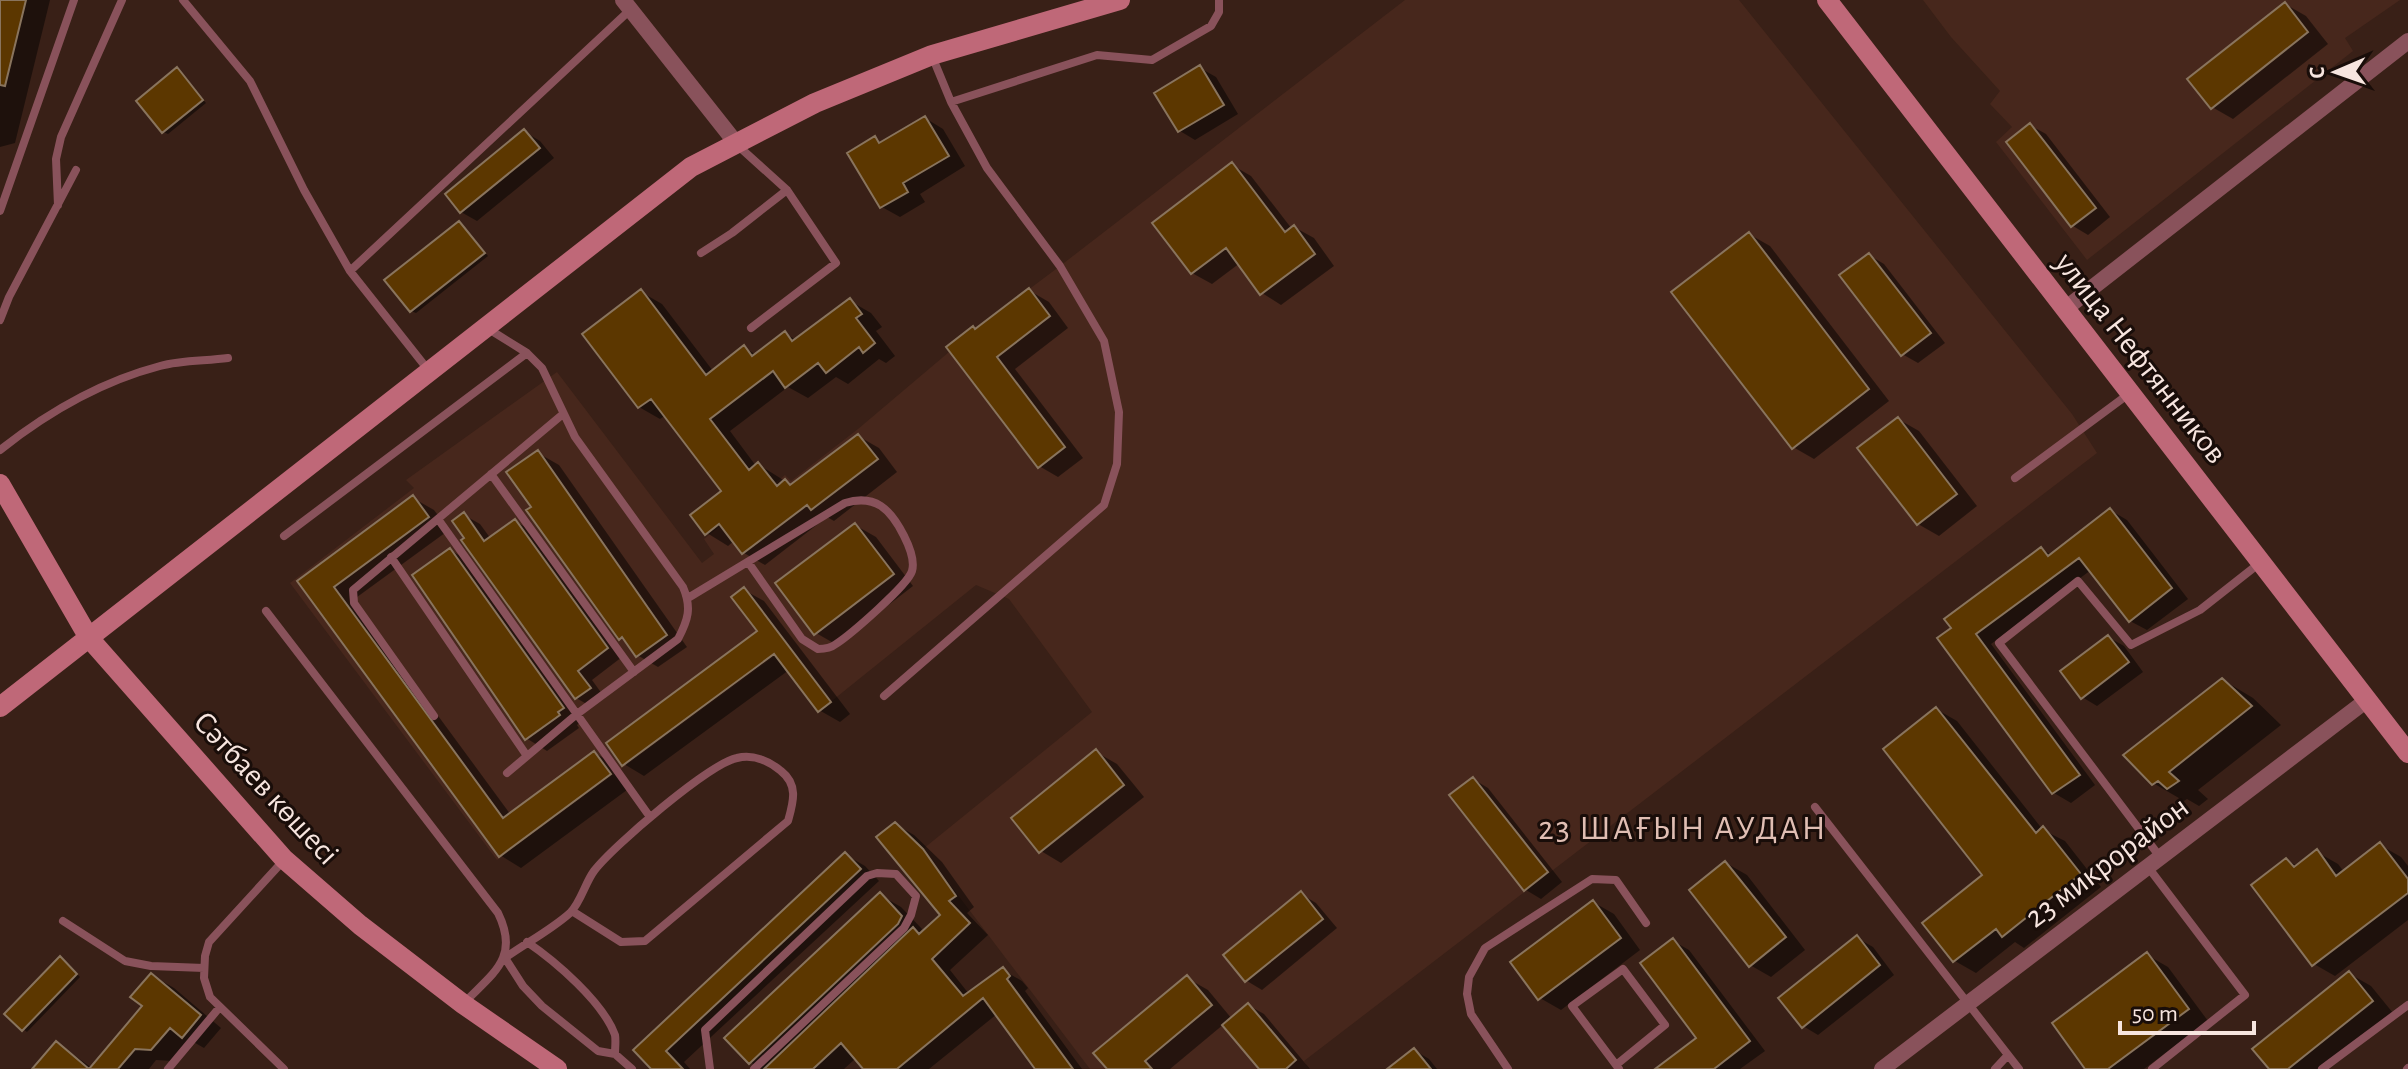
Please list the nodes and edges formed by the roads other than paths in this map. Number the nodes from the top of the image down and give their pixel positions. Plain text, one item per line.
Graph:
1 (74, 0) edge
2 (122, 0) edge
3 (183, 0) edge
4 (1120, 0) edge
5 (1219, 0) edge
6 (1827, 0) edge
7 (626, 5) edge
8 (2408, 41) edge
9 (932, 55) junction
10 (951, 102) junction
11 (736, 143) junction
12 (76, 170) dead end
13 (787, 190) junction
14 (58, 205) junction
15 (0, 211) edge
16 (701, 253) dead end
17 (350, 271) junction
18 (2065, 309) junction
19 (0, 320) edge
20 (486, 327) junction
21 (751, 328) dead end
22 (527, 353) junction
23 (228, 358) dead end
24 (430, 372) junction
25 (2130, 393) junction
26 (563, 414) junction
27 (0, 450) edge
28 (491, 474) junction
29 (2015, 478) dead end
30 (0, 484) edge
31 (438, 519) junction
32 (284, 536) dead end
33 (391, 557) junction
34 (748, 562) junction
35 (2261, 562) junction
36 (688, 598) junction
37 (266, 611) dead end
38 (89, 638) junction
39 (634, 672) junction
40 (884, 696) dead end
41 (2367, 700) junction
42 (0, 707) edge
43 (577, 714) junction
44 (434, 716) dead end
45 (2408, 753) edge
46 (527, 756) junction
47 (507, 773) dead end
48 (1815, 807) dead end
49 (650, 817) junction
50 (284, 859) junction
51 (2154, 862) junction
52 (572, 911) junction
53 (63, 921) dead end
54 (1646, 923) dead end
55 (527, 942) junction
56 (505, 958) junction
57 (204, 968) junction
58 (463, 1004) junction
59 (1966, 1004) junction
60 (2408, 1005) edge
61 (219, 1008) junction
62 (615, 1054) junction
63 (2008, 1055) junction
64 (544, 1064) edge
65 (1617, 1067) edge
66 (713, 1068) edge
67 (168, 1069) edge
68 (284, 1069) edge
69 (632, 1069) edge
70 (754, 1069) edge
71 (1508, 1069) edge
72 (1882, 1069) edge
73 (1995, 1069) edge
74 (2019, 1069) edge
75 (2152, 1069) edge
76 (2322, 1069) edge

1 - 15 lane
2 - 14 lane
3 - 17 lane
4 - 9 street
5 - 10 lane
6 - 18 street, улица Нефтянников
7 - 11 street
7 - 17 lane
8 - 18 street
9 - 10 lane
9 - 11 street
10 - 40 lane
11 - 13 lane
11 - 20 street
12 - 14 lane
13 - 16 lane
13 - 21 lane
14 - 19 lane
17 - 24 lane
18 - 25 street, улица Нефтянников
20 - 22 lane
20 - 24 street
22 - 26 lane
22 - 32 lane
23 - 27 lane
24 - 38 street
25 - 29 lane
25 - 35 street, улица Нефтянников
26 - 28 lane
26 - 36 lane
28 - 31 lane
28 - 39 lane
30 - 38 street, Сәтбаев көшесі
31 - 33 lane
31 - 43 lane
33 - 44 lane
33 - 46 lane
34 - 34 lane
34 - 36 lane
35 - 41 street, улица Нефтянников
35 - 51 lane
36 - 39 lane
37 - 56 lane
38 - 42 street
38 - 50 street, Сәтбаев көшесі
39 - 43 lane
41 - 45 street, улица Нефтянников
41 - 51 street, 23 микрорайон
43 - 46 lane
43 - 49 lane
46 - 47 lane
48 - 59 lane
49 - 52 lane
49 - 52 lane
50 - 57 lane
50 - 58 street, Сәтбаев көшесі
51 - 59 street, 23 микрорайон
51 - 75 lane
52 - 55 lane
53 - 57 lane
54 - 71 lane
55 - 56 lane
55 - 62 lane
56 - 58 lane
56 - 62 lane
57 - 61 lane
58 - 64 street, Сәтбаев көшесі
59 - 63 lane
59 - 72 street, 23 микрорайон
60 - 76 lane
61 - 67 lane
61 - 68 lane
62 - 69 lane
63 - 73 lane
63 - 74 lane
65 - 65 lane
66 - 70 lane

